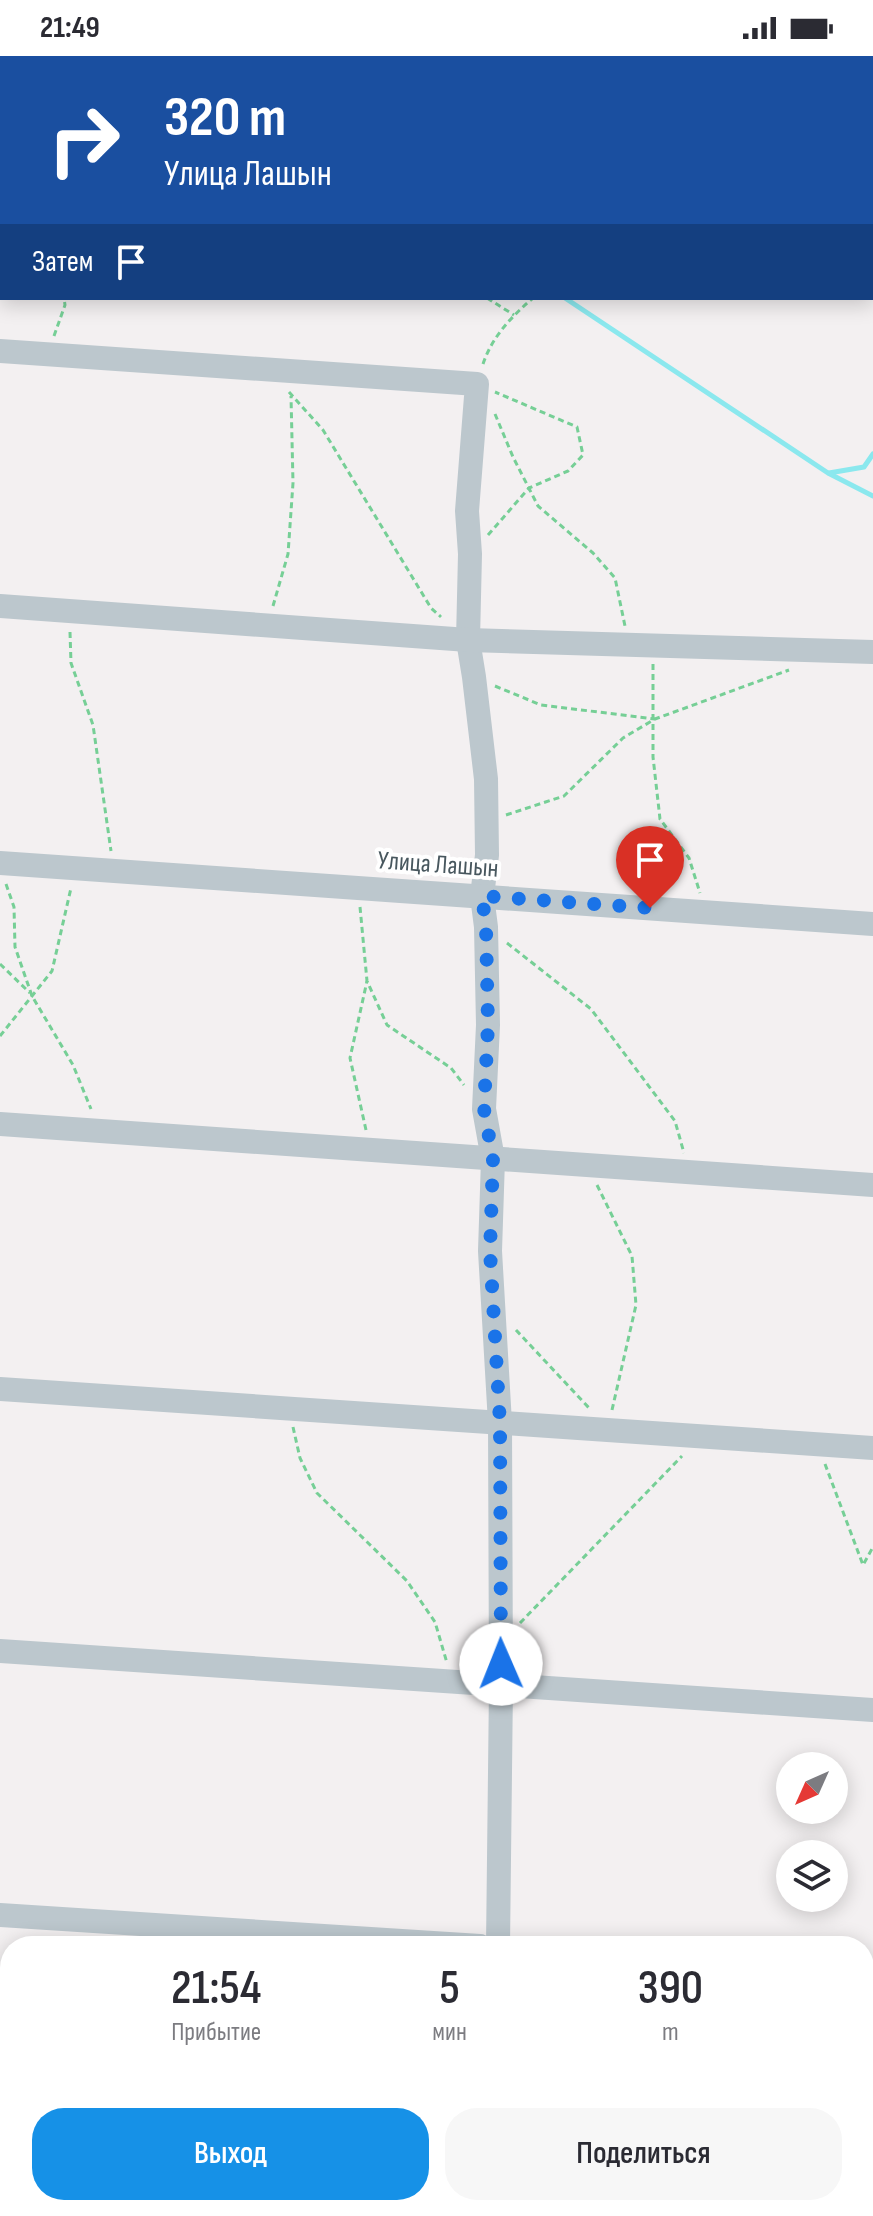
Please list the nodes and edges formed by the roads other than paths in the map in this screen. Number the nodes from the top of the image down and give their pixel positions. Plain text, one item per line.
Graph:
1 (0, 351) edge
2 (0, 606) edge
3 (468, 640) junction
4 (873, 652) edge
5 (2, 870) edge
6 (482, 896) junction
7 (873, 924) edge
8 (0, 1124) edge
9 (493, 1159) junction
10 (873, 1185) edge
11 (0, 1389) edge
12 (500, 1423) junction
13 (873, 1448) edge
14 (0, 1651) edge
15 (501, 1685) junction
16 (873, 1710) edge
17 (0, 1915) edge
18 (325, 1936) edge
19 (498, 1936) edge

1 - 3 street
2 - 3 street
3 - 4 street
3 - 6 street
5 - 6 street, Улица Лашын
6 - 7 street, Улица Лашын
6 - 9 street
8 - 9 street
9 - 10 street
9 - 12 street
11 - 12 street
12 - 13 street
12 - 15 street
14 - 15 street
15 - 16 street
15 - 19 street
17 - 18 street

